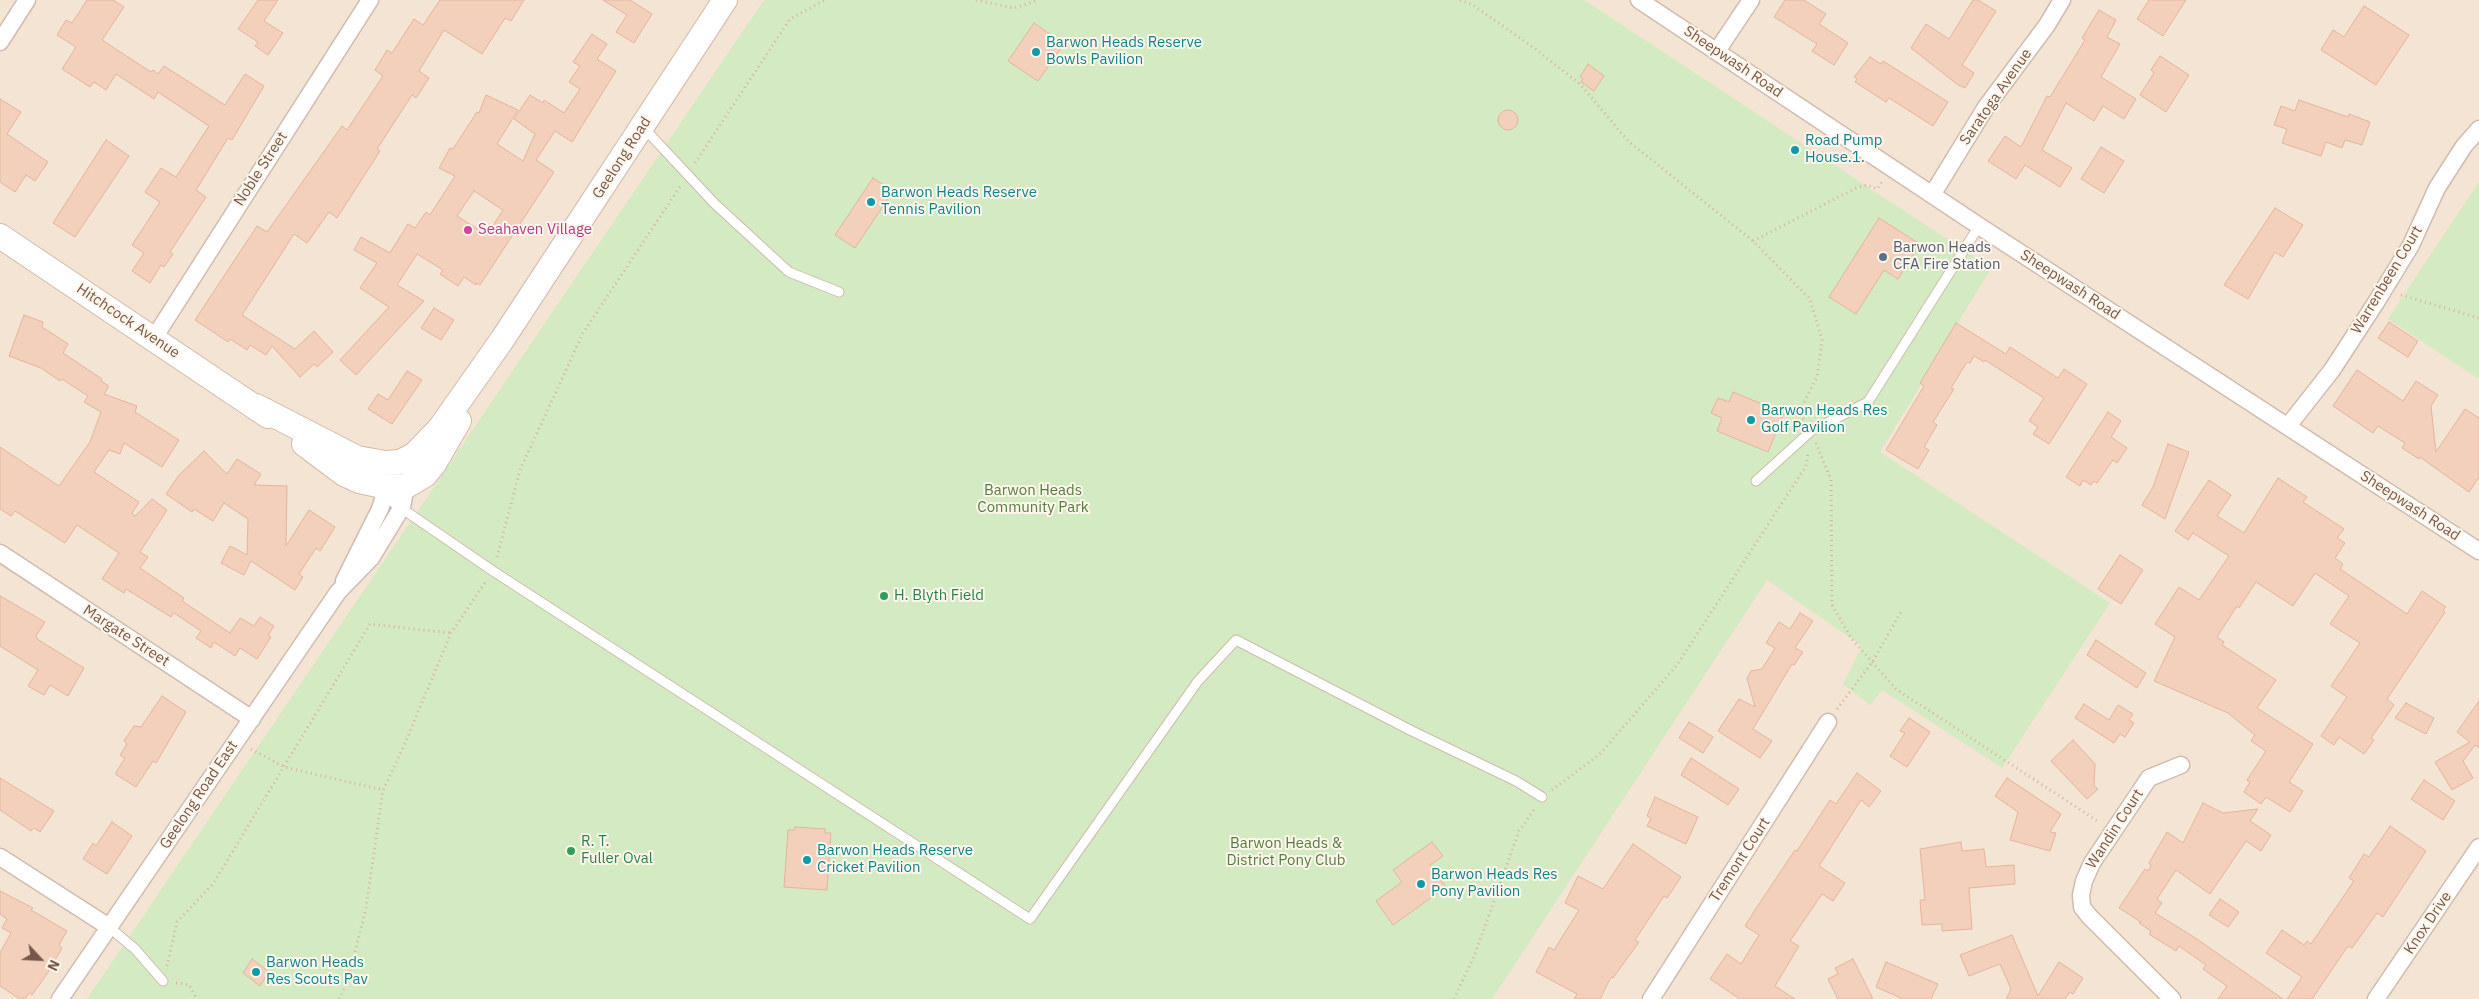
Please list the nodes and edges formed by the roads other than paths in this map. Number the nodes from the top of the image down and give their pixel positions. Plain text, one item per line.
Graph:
1 (28, 0) edge
2 (370, 0) edge
3 (725, 0) edge
4 (1639, 0) edge
5 (1751, 0) edge
6 (2062, 0) edge
7 (0, 42) edge
8 (1717, 51) junction
9 (642, 126) junction
10 (2479, 129) edge
11 (1932, 195) junction
12 (1979, 226) junction
13 (0, 236) edge
14 (839, 292) dead end
15 (154, 338) junction
16 (502, 340) junction
17 (256, 406) junction
18 (2288, 426) junction
19 (400, 462) junction
20 (1756, 482) dead end
21 (395, 494) junction
22 (2479, 551) edge
23 (0, 553) edge
24 (252, 719) junction
25 (1828, 722) road end
26 (2181, 766) dead end
27 (1542, 797) road end
28 (2479, 847) edge
29 (0, 857) edge
30 (109, 927) junction
31 (163, 982) road end
32 (60, 999) edge
33 (1651, 999) edge
34 (2172, 999) edge
35 (2376, 999) edge

1 - 7 street
2 - 15 street, Noble Street
3 - 9 street, Geelong Road
4 - 8 street, Sheepwash Road
5 - 8 street
6 - 11 street, Saratoga Avenue
8 - 11 street, Sheepwash Road
9 - 14 lane
9 - 16 street, Geelong Road
10 - 18 street, Warrenbeen Court
11 - 12 street, Sheepwash Road
12 - 18 street, Sheepwash Road
12 - 20 lane
13 - 15 street, Hitchcock Avenue
15 - 17 street, Hitchcock Avenue
16 - 19 street, Geelong Road
16 - 21 street, Geelong Road
17 - 19 street, Hitchcock Avenue
17 - 21 street, Hitchcock Avenue
18 - 22 street, Sheepwash Road
19 - 21 street
21 - 24 street, Geelong Road East
21 - 27 lane
23 - 24 street, Margate Street
24 - 30 street, Geelong Road East
25 - 33 street, Tremont Court
26 - 34 street, Wandin Court
28 - 35 street, Knox Drive
29 - 30 street
30 - 31 lane
30 - 32 street, Geelong Road East

